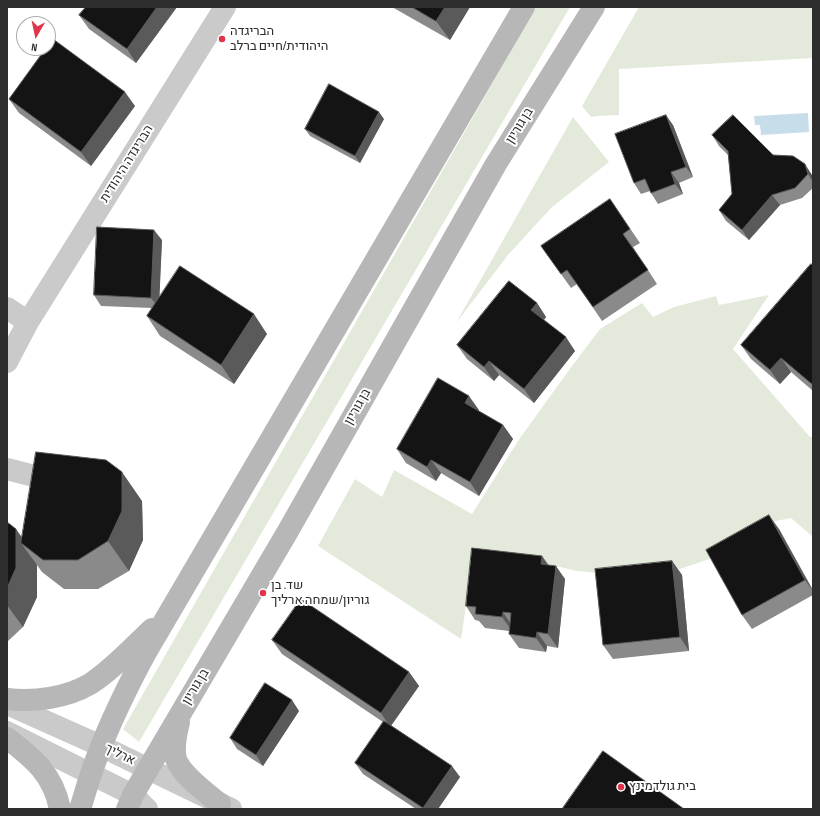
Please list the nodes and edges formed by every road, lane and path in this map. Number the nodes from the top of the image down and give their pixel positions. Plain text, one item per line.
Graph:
1 (225, 7) edge
2 (524, 7) edge
3 (594, 7) edge
4 (7, 308) edge
5 (28, 322) junction
6 (7, 362) edge
7 (7, 469) edge
8 (57, 482) edge
9 (169, 613) junction
10 (7, 699) edge
11 (7, 704) edge
12 (182, 711) junction
13 (7, 732) edge
14 (7, 738) edge
15 (101, 746) junction
16 (148, 769) junction
17 (91, 774) junction
18 (136, 804) edge
19 (226, 806) edge
20 (60, 809) edge
21 (80, 809) edge

1 - 5 street, הבריגדה היהודית
2 - 9 main road
3 - 12 main road, בן גוריון
4 - 5 street
5 - 6 street, הבריגדה היהודית
7 - 8 street
9 - 10 main road
9 - 15 main road
11 - 15 street, ארליך
12 - 16 main road, בן גוריון
12 - 19 main road
13 - 17 street
14 - 20 main road
15 - 16 street, ארליך
15 - 17 main road
16 - 18 main road, בן גוריון
16 - 19 street, ארליך
17 - 18 street
17 - 21 main road

